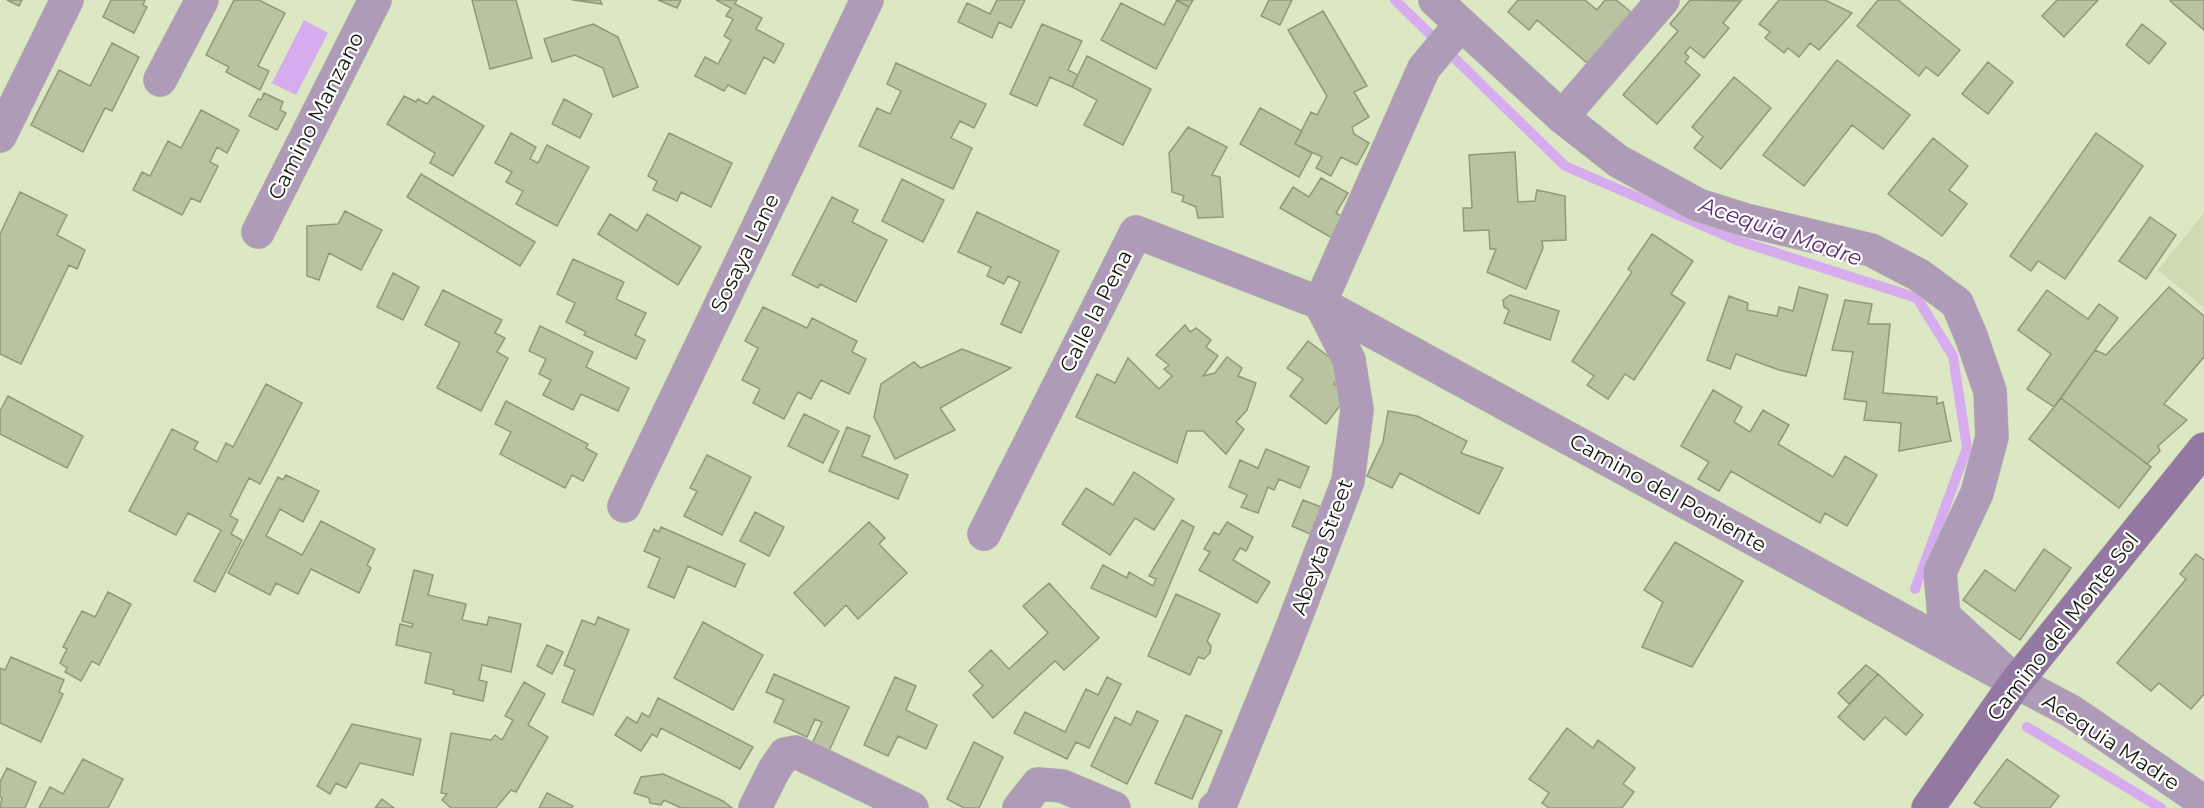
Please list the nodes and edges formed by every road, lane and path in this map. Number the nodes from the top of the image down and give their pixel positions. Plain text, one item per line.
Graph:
1 (68, 0) edge
2 (202, 0) edge
3 (375, 0) edge
4 (867, 0) edge
5 (1435, 0) edge
6 (1663, 0) edge
7 (1461, 24) junction
8 (160, 80) dead end
9 (1562, 117) junction
10 (0, 136) edge
11 (258, 232) dead end
12 (1320, 303) junction
13 (2204, 449) edge
14 (624, 506) dead end
15 (984, 534) dead end
16 (2016, 682) junction
17 (2204, 802) edge
18 (755, 808) edge
19 (912, 808) edge
20 (1018, 808) edge
21 (1114, 808) edge
22 (1215, 808) edge
23 (1928, 808) edge

1 - 10 street
2 - 8 street
3 - 11 street, Camino Manzano
4 - 14 street, Sosaya Lane
5 - 7 street, Acequia Madre
6 - 9 street
7 - 9 street, Acequia Madre
7 - 12 street
9 - 16 street, Acequia Madre
12 - 15 street, Calle la Pena
12 - 16 street, Camino del Poniente
12 - 22 street, Abeyta Street
13 - 16 street, Camino del Monte Sol
16 - 17 street, Acequia Madre
16 - 23 street, Camino del Monte Sol
18 - 19 street
20 - 21 street

